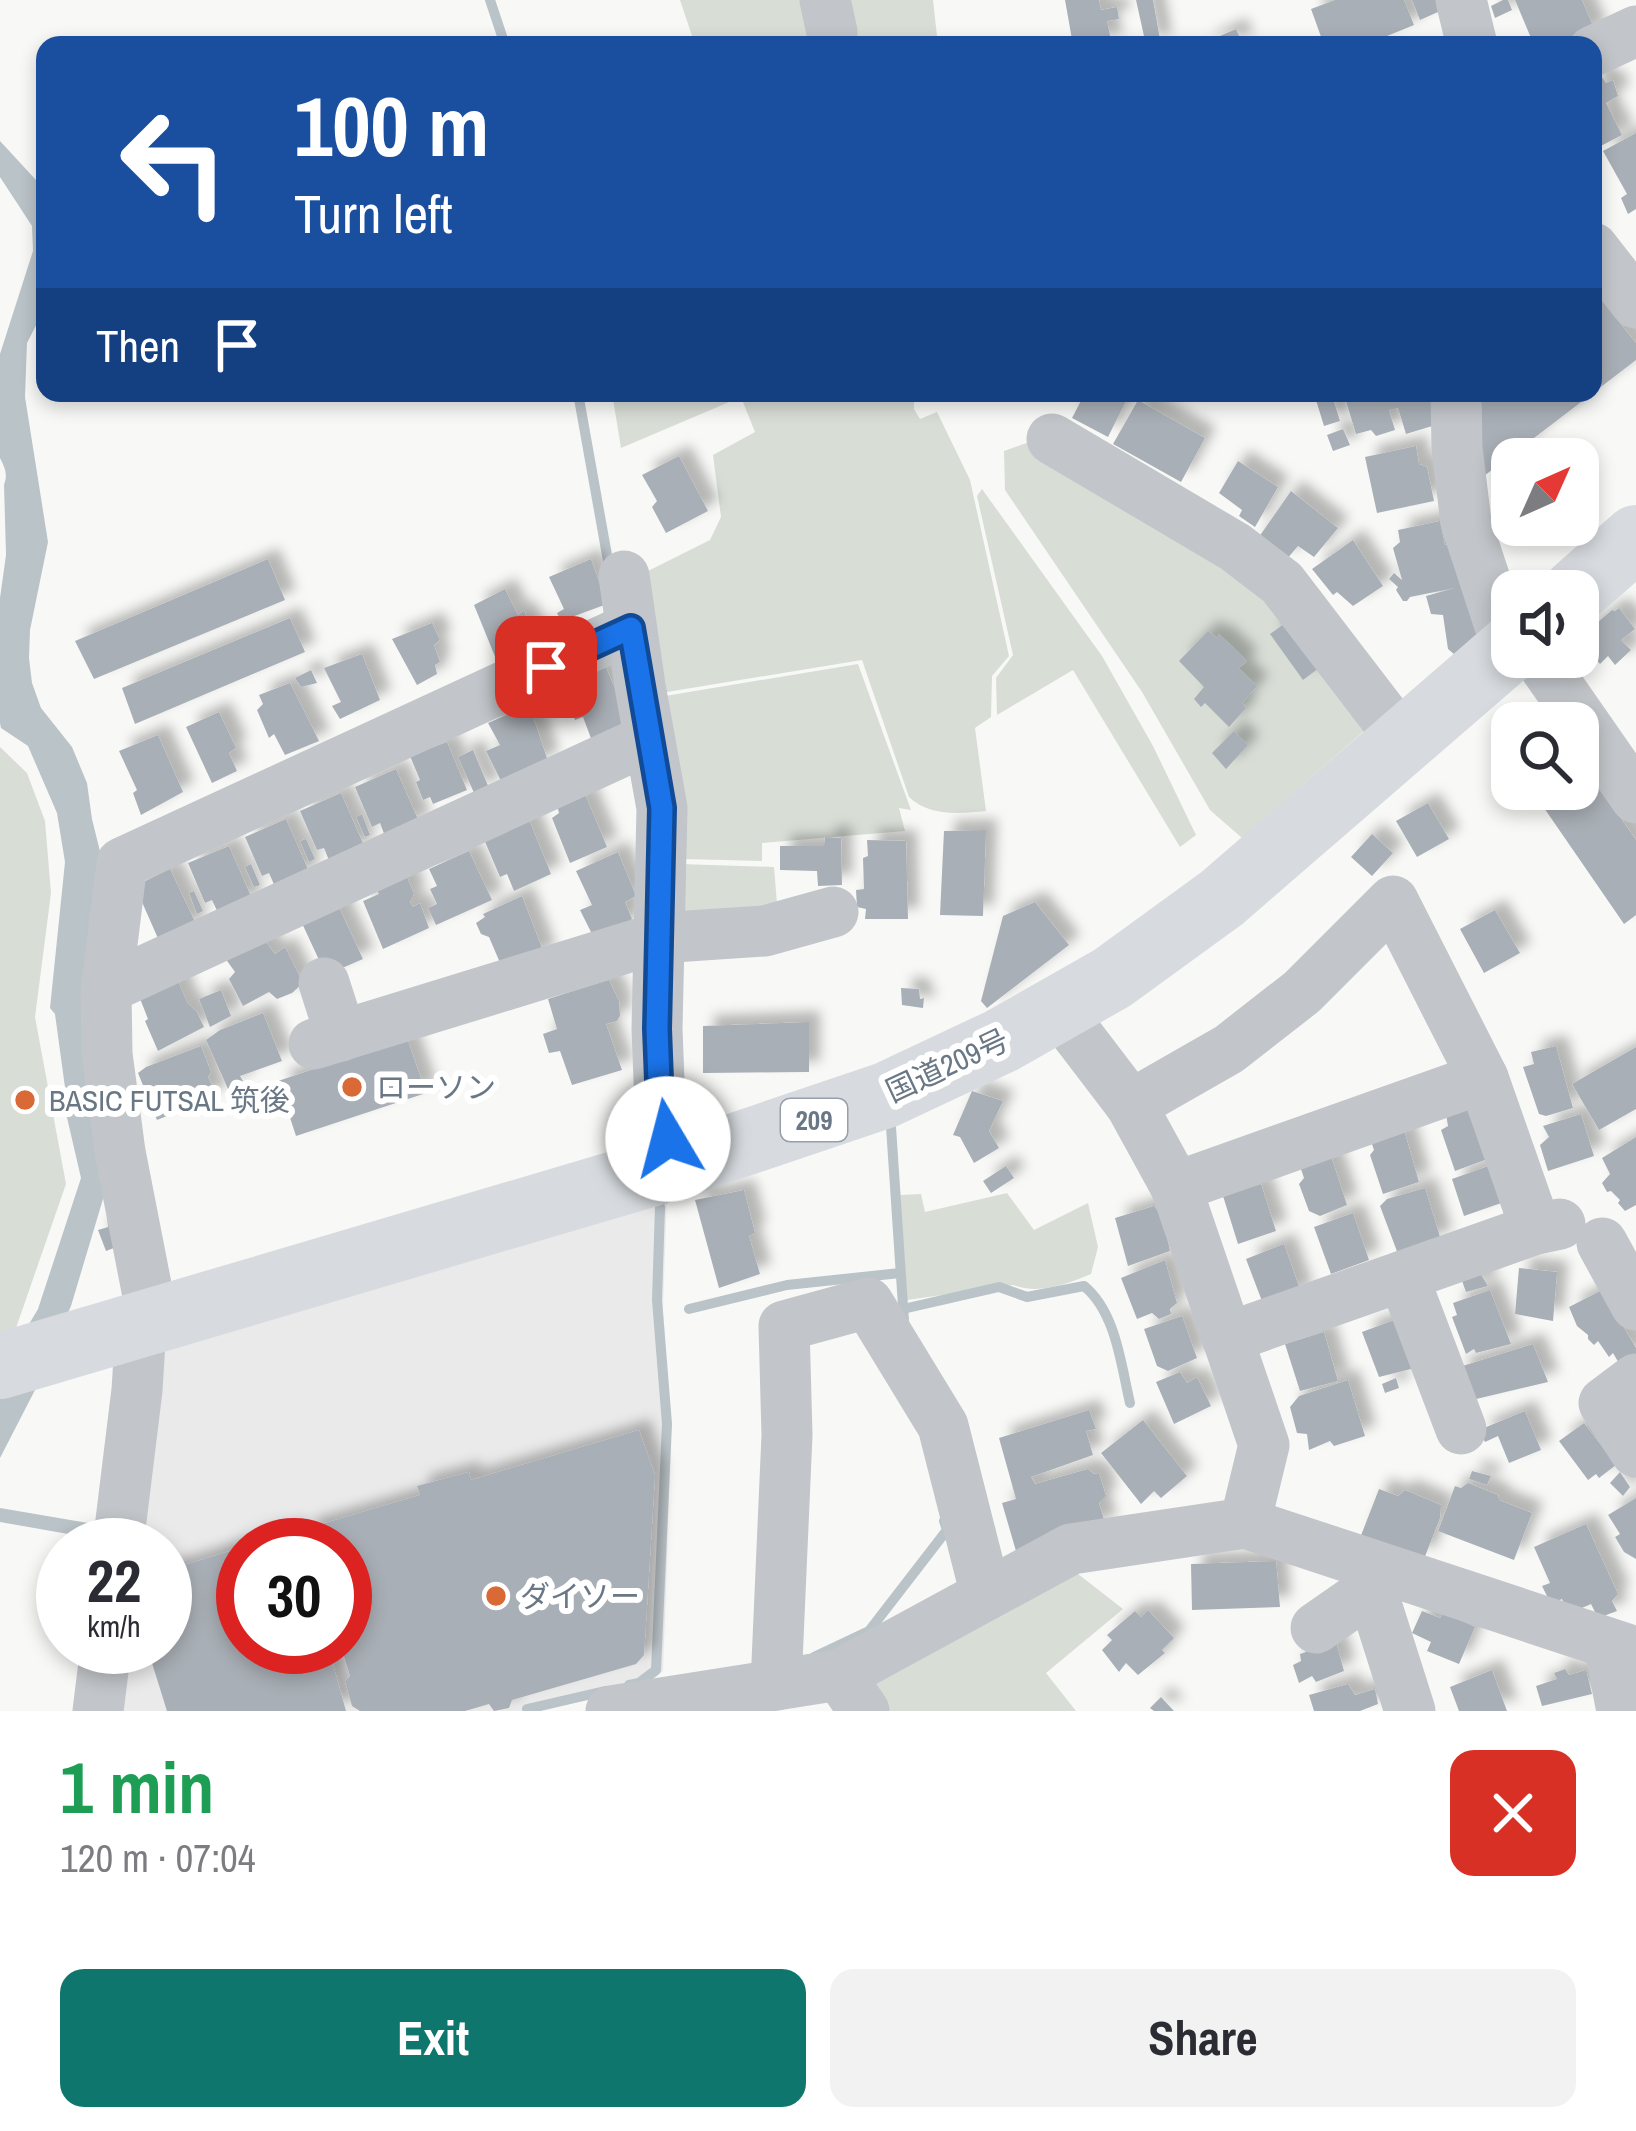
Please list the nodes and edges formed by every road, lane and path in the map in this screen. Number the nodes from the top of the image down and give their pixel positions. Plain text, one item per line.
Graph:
1 (1461, 0) edge
2 (1636, 31) edge
3 (1470, 36) edge
4 (1602, 46) edge
5 (1611, 252) edge
6 (1636, 302) edge
7 (1456, 402) edge
8 (1052, 439) dead end
9 (1636, 538) edge
10 (1599, 571) edge
11 (624, 576) dead end
12 (1491, 583) edge
13 (631, 628) junction
14 (1491, 673) edge
15 (1541, 678) edge
16 (649, 739) junction
17 (1403, 741) junction
18 (1636, 797) edge
19 (833, 912) dead end
20 (658, 938) junction
21 (324, 983) dead end
22 (107, 988) junction
23 (1061, 1007) junction
24 (1483, 1078) junction
25 (1131, 1105) junction
26 (673, 1168) junction
27 (1176, 1187) junction
28 (1566, 1232) junction
29 (1403, 1276) junction
30 (1636, 1305) edge
31 (146, 1323) junction
32 (1227, 1338) junction
33 (0, 1366) edge
34 (1636, 1379) edge
35 (1461, 1429) dead end
36 (1636, 1453) edge
37 (121, 1518) edge
38 (1245, 1523) junction
39 (1368, 1576) junction
40 (986, 1595) junction
41 (1316, 1628) dead end
42 (1623, 1648) edge
43 (103, 1674) edge
44 (776, 1685) junction
45 (852, 1693) edge
46 (98, 1711) edge
47 (611, 1711) edge
48 (1410, 1711) edge
49 (1622, 1711) edge

1 - 3 street
2 - 4 street
5 - 6 street
7 - 12 street
8 - 17 street
9 - 10 highway
11 - 13 street
13 - 16 street
13 - 22 street
14 - 17 highway, 国道209号 / 209
15 - 18 street
16 - 20 street
16 - 22 street
17 - 23 highway, 国道209号 / 209
19 - 20 street
20 - 21 street
20 - 26 street
22 - 31 street
23 - 25 street
23 - 26 highway, 国道209号 / 209
24 - 25 street
24 - 27 street
24 - 28 street
25 - 27 street
26 - 31 highway, 国道209号 / 209
27 - 32 street
28 - 29 street
28 - 30 street
29 - 32 street
29 - 35 street
31 - 33 highway, 国道209号 / 209
31 - 37 street
32 - 38 street
34 - 36 street
38 - 39 street
38 - 40 street
39 - 41 street
39 - 42 street
39 - 48 street
40 - 44 street
40 - 45 street
42 - 49 street
43 - 46 street
44 - 45 street
44 - 47 street

